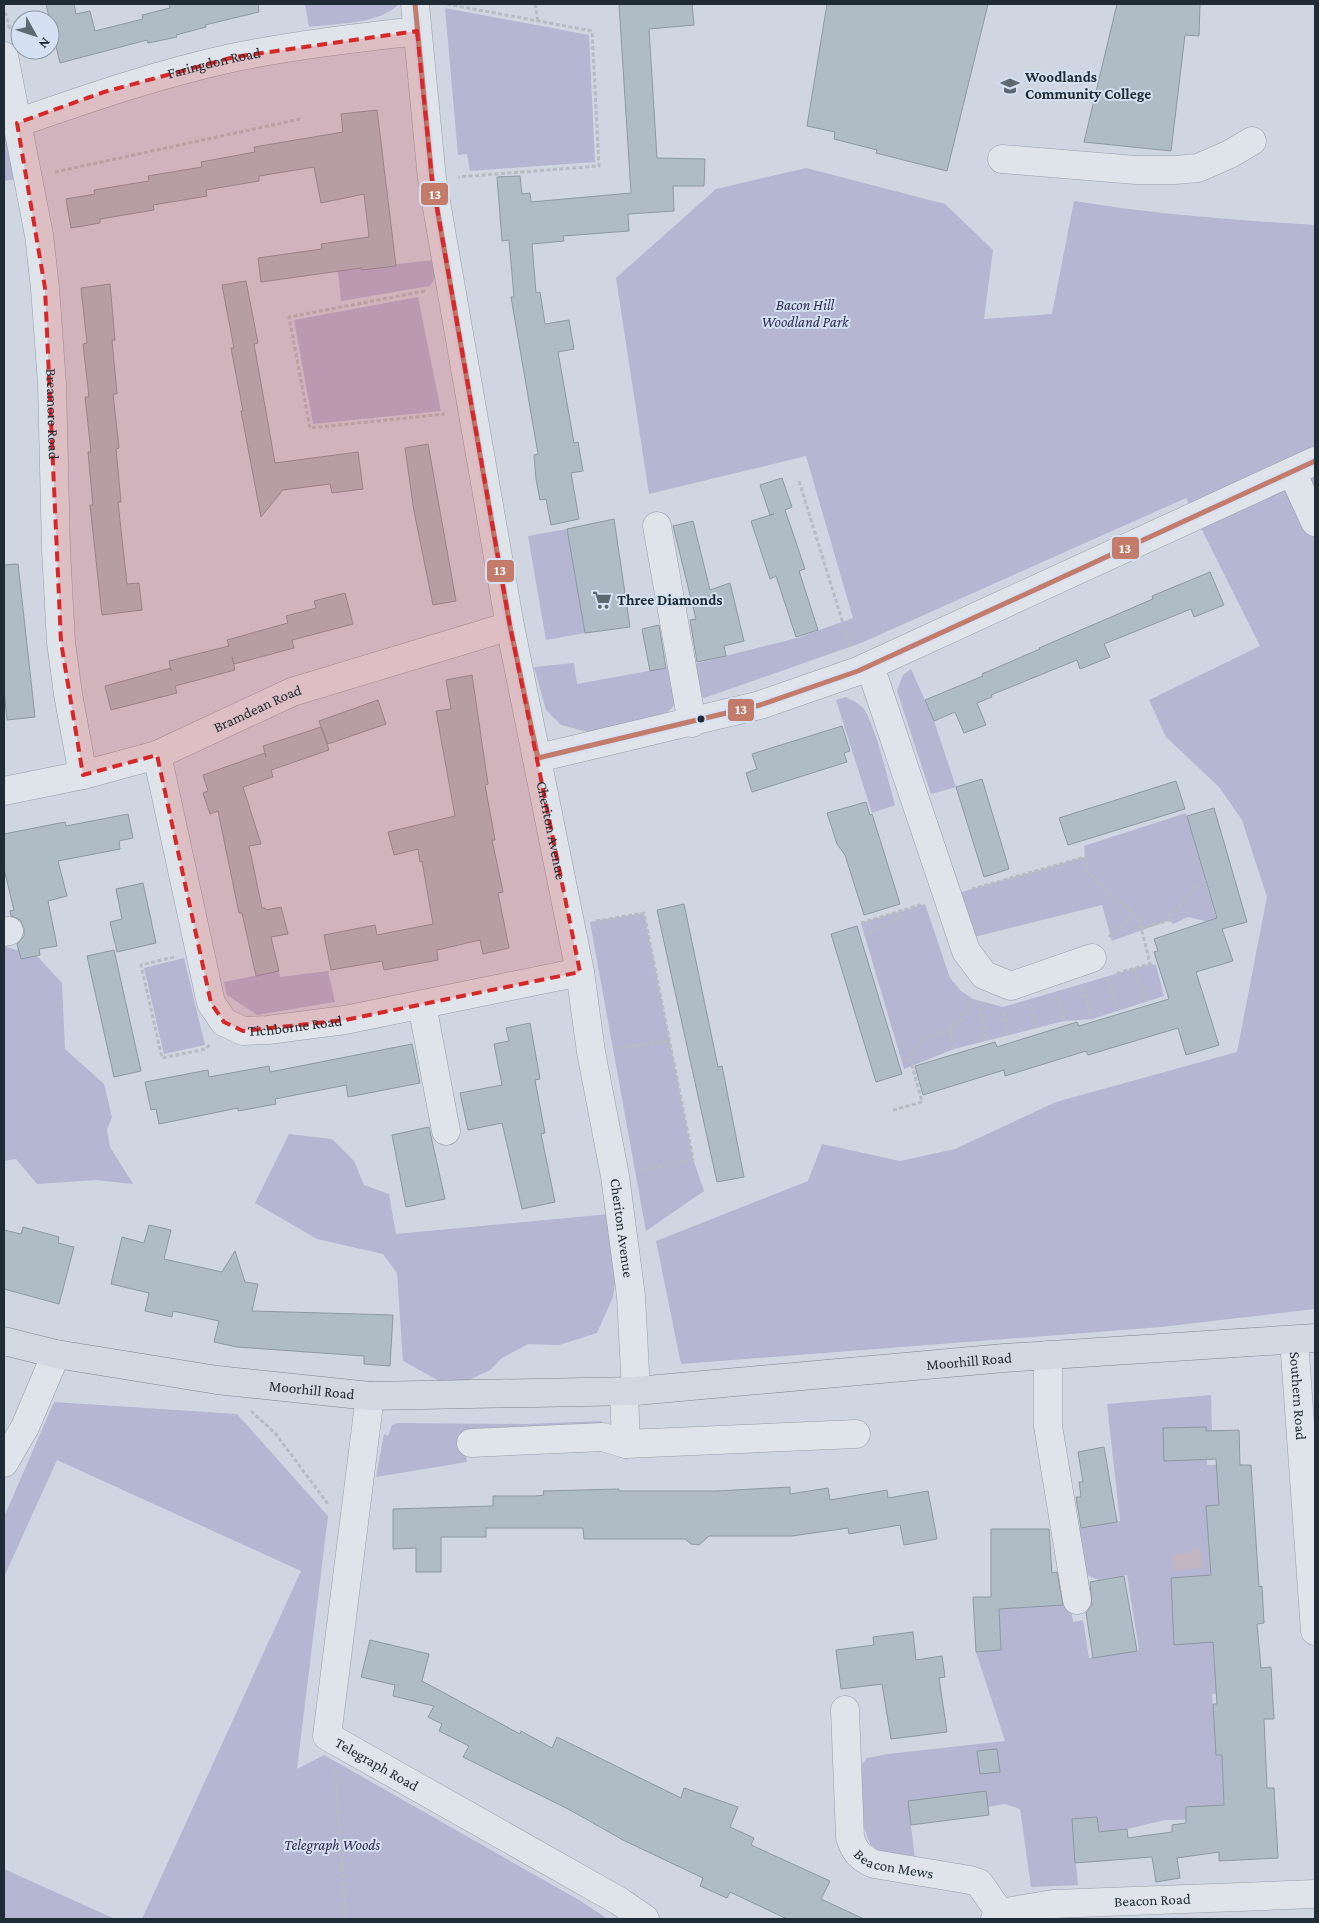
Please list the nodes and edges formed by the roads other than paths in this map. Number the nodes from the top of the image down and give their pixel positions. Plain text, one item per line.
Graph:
1 (415, 4) edge
2 (417, 31) junction
3 (4, 56) edge
4 (17, 123) junction
5 (1252, 141) dead end
6 (1002, 159) dead end
7 (1304, 467) edge
8 (1315, 522) edge
9 (657, 526) dead end
10 (510, 626) junction
11 (864, 668) junction
12 (692, 723) junction
13 (157, 755) junction
14 (538, 758) junction
15 (83, 775) junction
16 (4, 791) edge
17 (1100, 971) road end
18 (580, 972) junction
19 (422, 1005) junction
20 (446, 1131) dead end
21 (1304, 1339) edge
22 (4, 1341) edge
23 (56, 1354) junction
24 (1048, 1355) junction
25 (630, 1391) junction
26 (370, 1396) junction
27 (856, 1434) dead end
28 (472, 1443) dead end
29 (626, 1444) junction
30 (4, 1463) edge
31 (1077, 1600) dead end
32 (1315, 1631) edge
33 (845, 1710) dead end
34 (1315, 1894) edge
35 (998, 1916) edge
36 (645, 1919) edge

1 - 2 street, Cheriton Avenue
2 - 4 street, Faringdon Road
2 - 10 street, Cheriton Avenue
3 - 4 street, Breamore Road
4 - 15 street, Breamore Road
5 - 6 street
7 - 8 street
7 - 11 street
9 - 12 street
10 - 13 street, Bramdean Road
10 - 14 street, Cheriton Avenue
11 - 12 street
11 - 17 street
12 - 14 street
13 - 15 street, Bramdean Road
13 - 19 street, Tichborne Road
14 - 18 street, Cheriton Avenue
15 - 16 street, Bramdean Road
18 - 19 street, Tichborne Road
18 - 25 street, Cheriton Avenue
19 - 20 street
21 - 24 main road, Moorhill Road
21 - 32 street, Southern Road
22 - 23 main road, Moorhill Road
23 - 26 main road, Moorhill Road
23 - 30 street
24 - 25 main road, Moorhill Road
24 - 31 street
25 - 26 main road, Moorhill Road
25 - 29 street
26 - 36 street, Telegraph Road
27 - 29 street
28 - 29 street
33 - 35 street, Beacon Mews
34 - 35 street, Beacon Road

